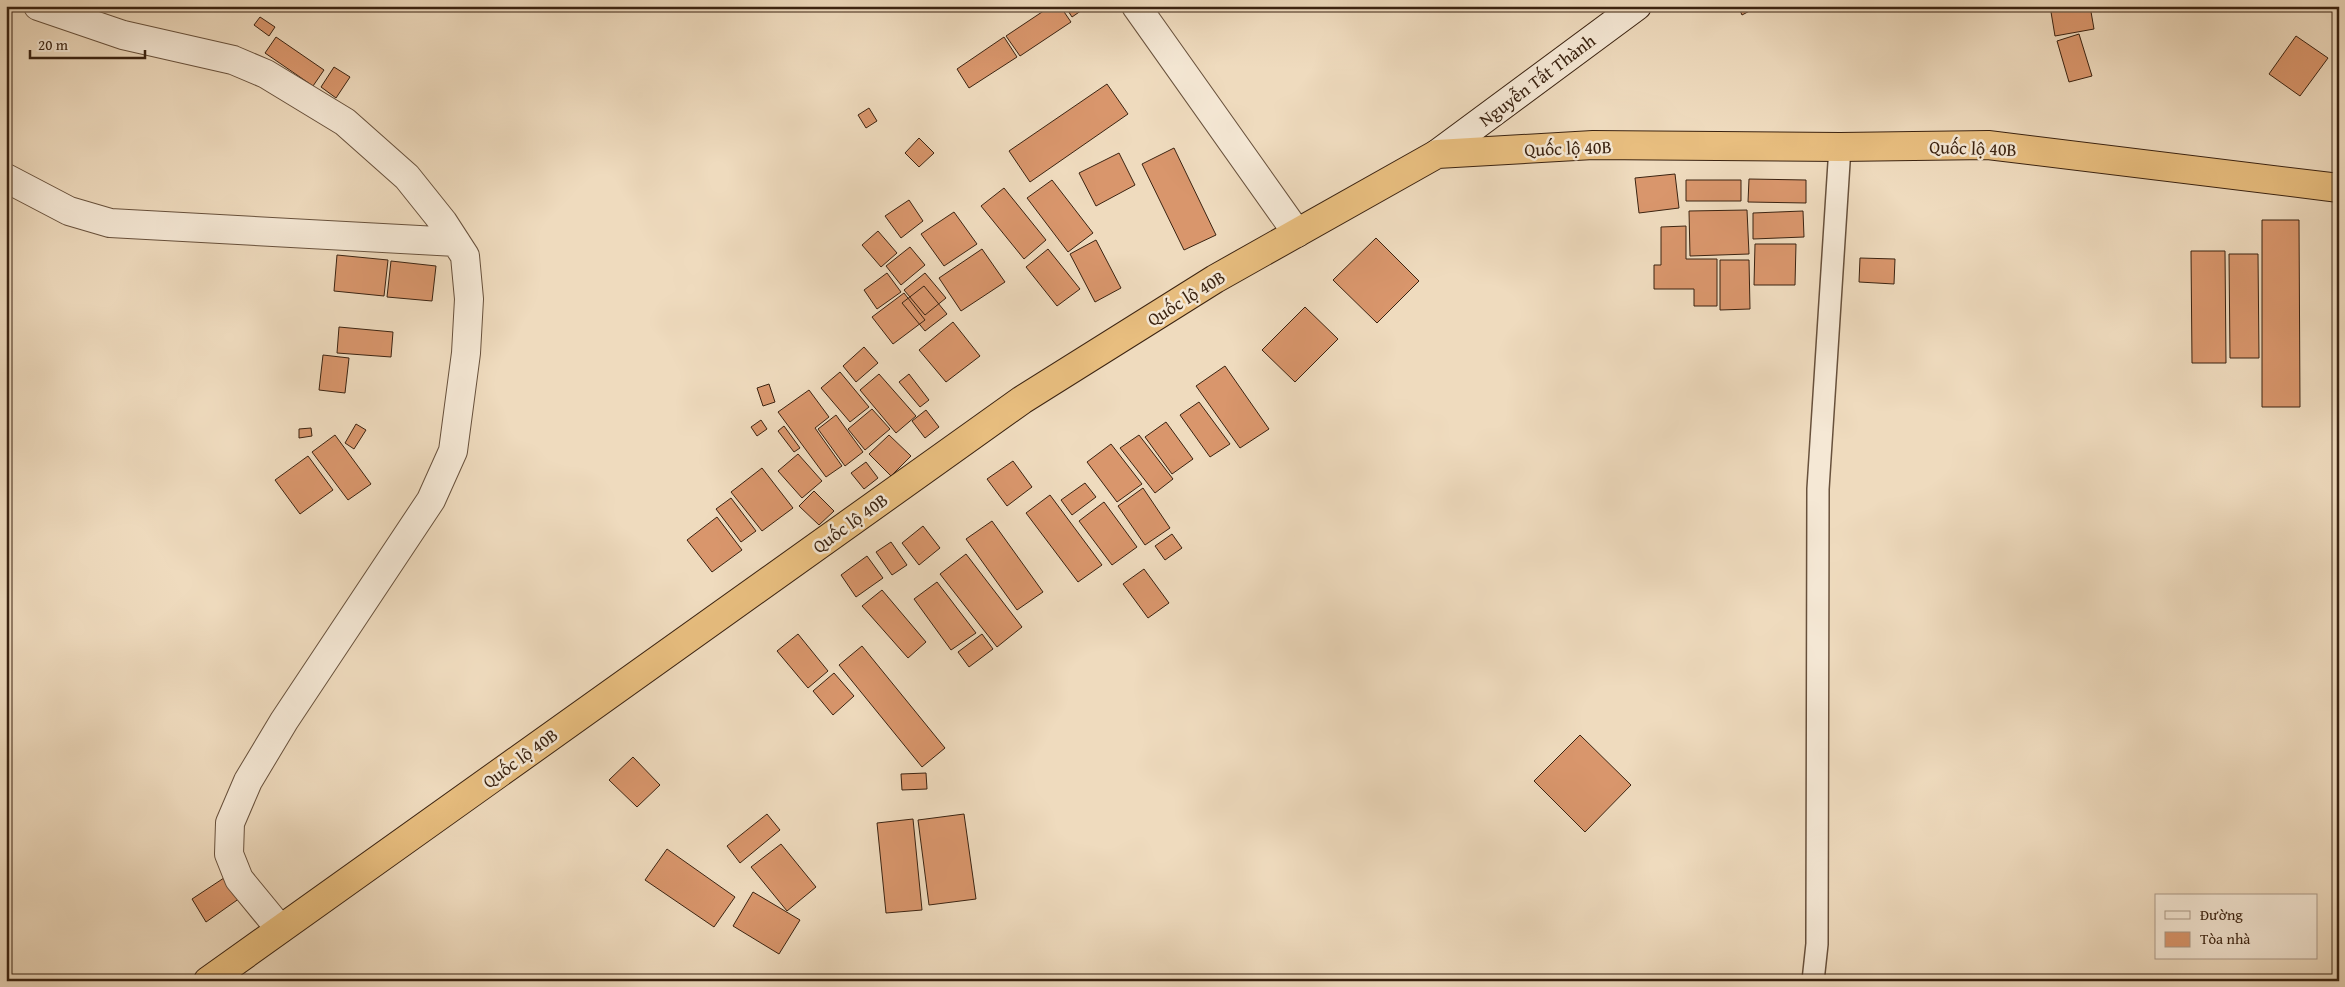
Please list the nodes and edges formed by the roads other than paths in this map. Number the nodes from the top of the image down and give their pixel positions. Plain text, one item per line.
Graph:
1 (38, 6) edge
2 (1136, 6) edge
3 (1637, 6) edge
4 (1840, 147) junction
5 (1437, 154) junction
6 (6, 178) edge
7 (2339, 188) edge
8 (1297, 233) junction
9 (456, 242) junction
10 (280, 929) junction
11 (208, 981) edge
12 (1813, 981) edge

1 - 9 street
2 - 8 street
3 - 5 street, Nguyễn Tất Thành
4 - 5 highway, Quốc lộ 40B
4 - 7 highway, Quốc lộ 40B
4 - 12 lane
5 - 8 highway, Quốc lộ 40B
6 - 9 street
8 - 10 highway, Quốc lộ 40B
9 - 10 street
10 - 11 highway, Quốc lộ 40B

